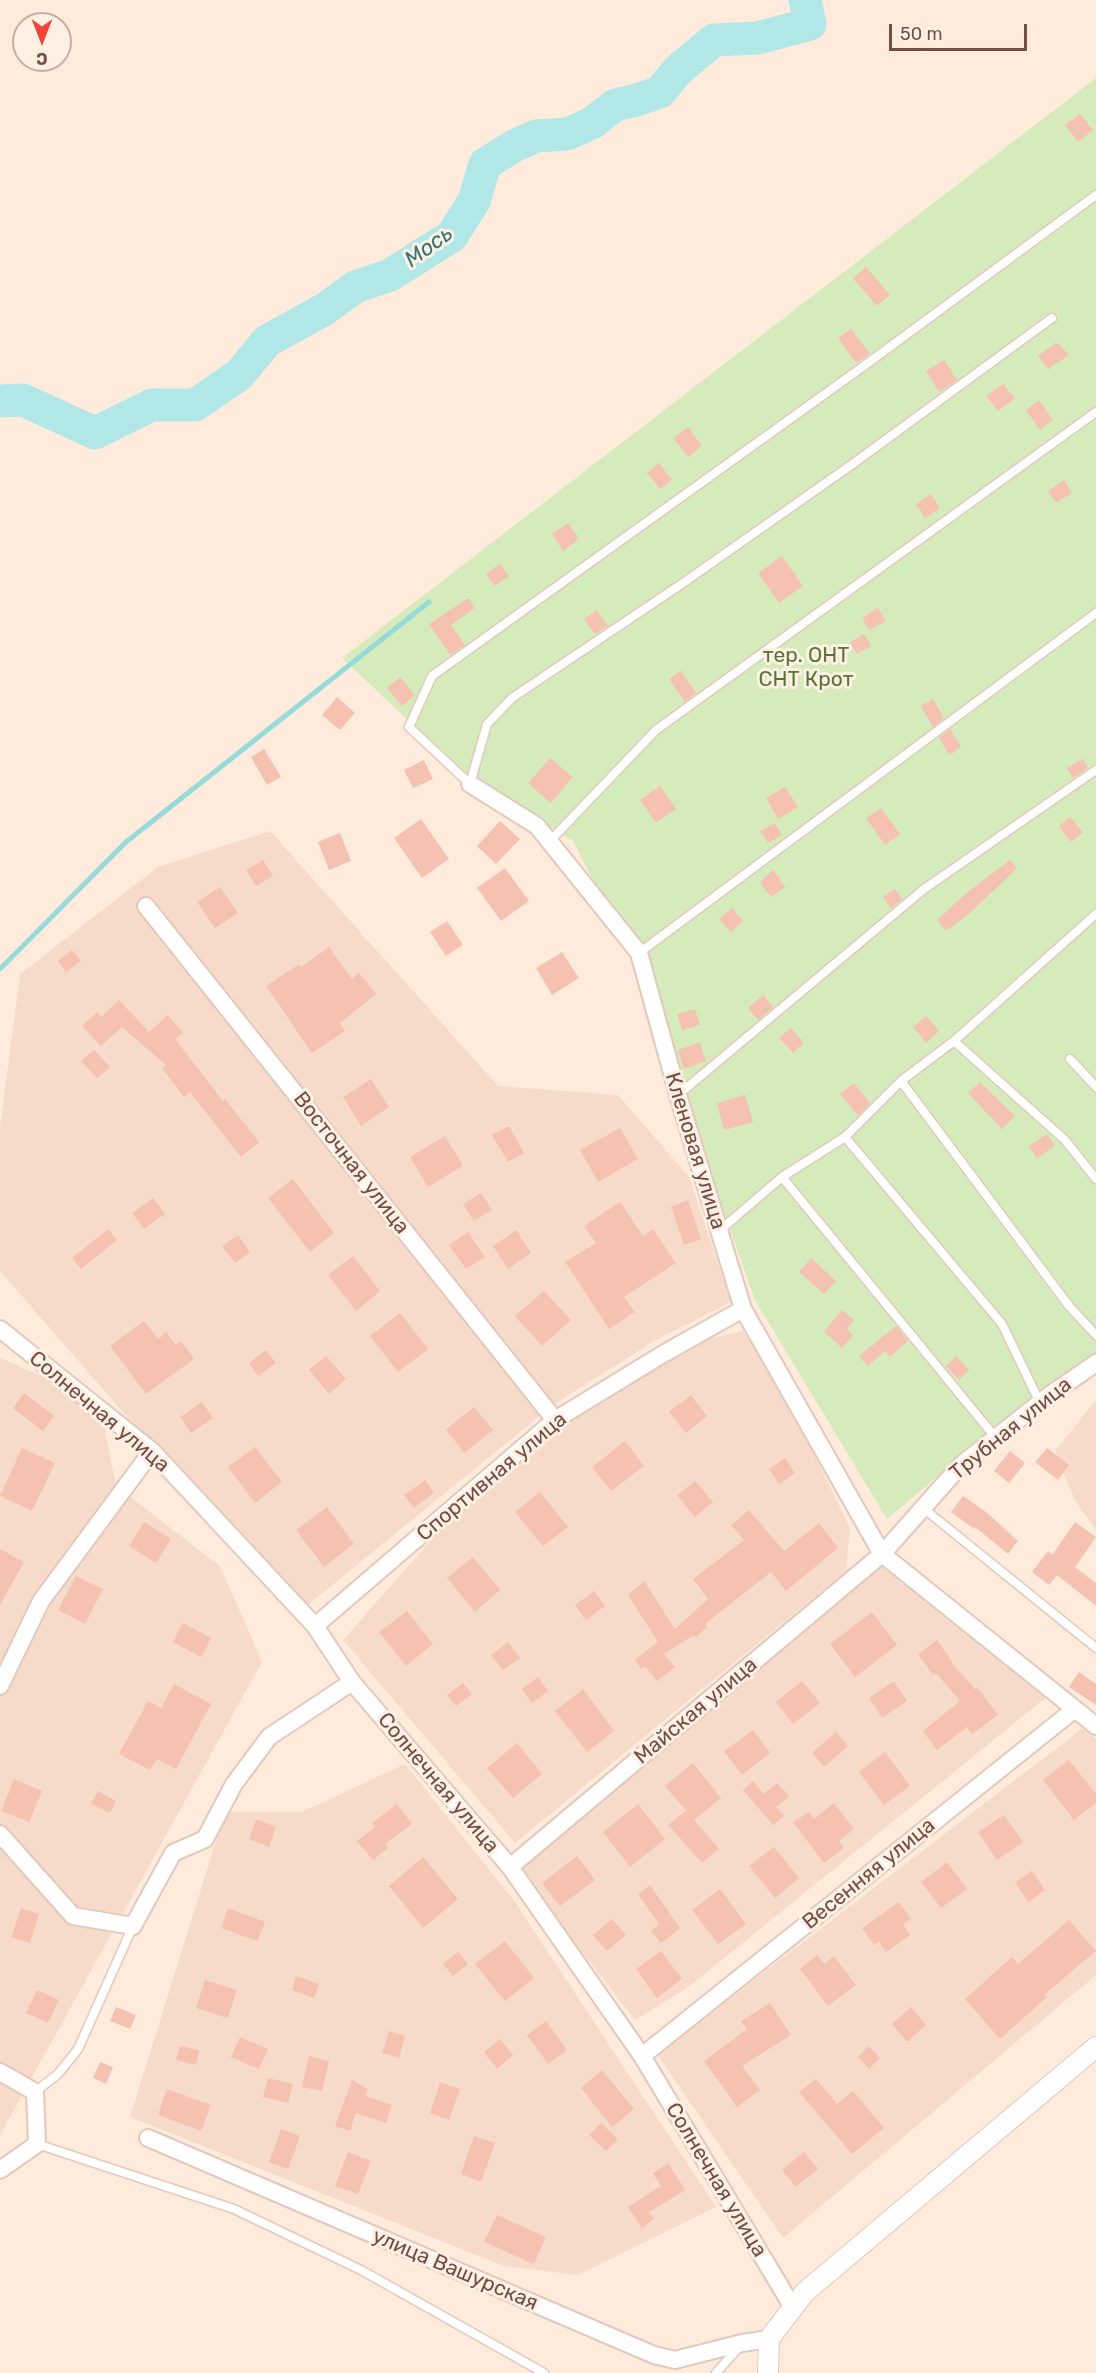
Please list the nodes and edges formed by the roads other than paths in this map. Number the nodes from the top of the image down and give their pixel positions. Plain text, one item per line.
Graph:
1 (1096, 195) edge
2 (1052, 318) dead end
3 (1096, 412) edge
4 (1096, 613) edge
5 (1096, 770) edge
6 (470, 784) junction
7 (549, 842) junction
8 (146, 906) dead end
9 (1096, 914) edge
10 (639, 953) junction
11 (954, 1041) junction
12 (1070, 1059) dead end
13 (901, 1081) junction
14 (1096, 1087) edge
15 (678, 1095) junction
16 (845, 1137) junction
17 (782, 1177) junction
18 (1096, 1179) edge
19 (719, 1231) junction
20 (743, 1309) junction
21 (0, 1329) edge
22 (1096, 1335) edge
23 (1096, 1363) edge
24 (1040, 1403) junction
25 (555, 1420) junction
26 (995, 1437) junction
27 (152, 1451) junction
28 (922, 1507) junction
29 (882, 1554) junction
30 (315, 1626) junction
31 (1096, 1648) edge
32 (352, 1682) junction
33 (0, 1686) edge
34 (1075, 1709) junction
35 (1096, 1726) edge
36 (0, 1834) edge
37 (510, 1867) junction
38 (133, 1926) junction
39 (1096, 2047) edge
40 (642, 2056) junction
41 (0, 2072) edge
42 (35, 2092) junction
43 (148, 2138) dead end
44 (36, 2144) junction
45 (0, 2170) edge
46 (792, 2306) junction
47 (769, 2339) junction
48 (742, 2343) junction
49 (544, 2373) edge
50 (716, 2373) edge
51 (768, 2373) edge

1 - 6 lane
2 - 6 lane
3 - 7 lane
4 - 10 lane
5 - 15 lane
6 - 7 street, Кленовая улица
7 - 10 street, Кленовая улица
8 - 25 street, Восточная улица
9 - 11 lane
10 - 15 street, Кленовая улица
11 - 13 lane
11 - 18 lane
12 - 14 lane
13 - 16 lane
13 - 22 lane
15 - 19 street, Кленовая улица
16 - 17 lane
16 - 24 lane
17 - 19 lane
17 - 26 lane
19 - 20 street, Кленовая улица
20 - 25 street, Спортивная улица
20 - 29 street, Кленовая улица
21 - 27 street, Солнечная улица
23 - 24 street, Трубная улица
24 - 26 street, Трубная улица
25 - 30 street, Спортивная улица
26 - 28 street, Трубная улица
27 - 30 street, Солнечная улица
27 - 33 street
28 - 29 street, Трубная улица
28 - 31 lane
29 - 34 street
29 - 37 street, Майская улица
30 - 32 street, Солнечная улица
32 - 37 street, Солнечная улица
32 - 38 street
34 - 35 street
34 - 40 street, Весенняя улица
36 - 38 street
37 - 40 street, Солнечная улица
38 - 42 lane
39 - 46 street
40 - 46 street, Солнечная улица
41 - 42 street
42 - 44 street
43 - 48 street, улица Вашурская
44 - 45 street
44 - 49 lane
46 - 47 street
47 - 48 street, улица Вашурская
47 - 51 street
48 - 50 lane

